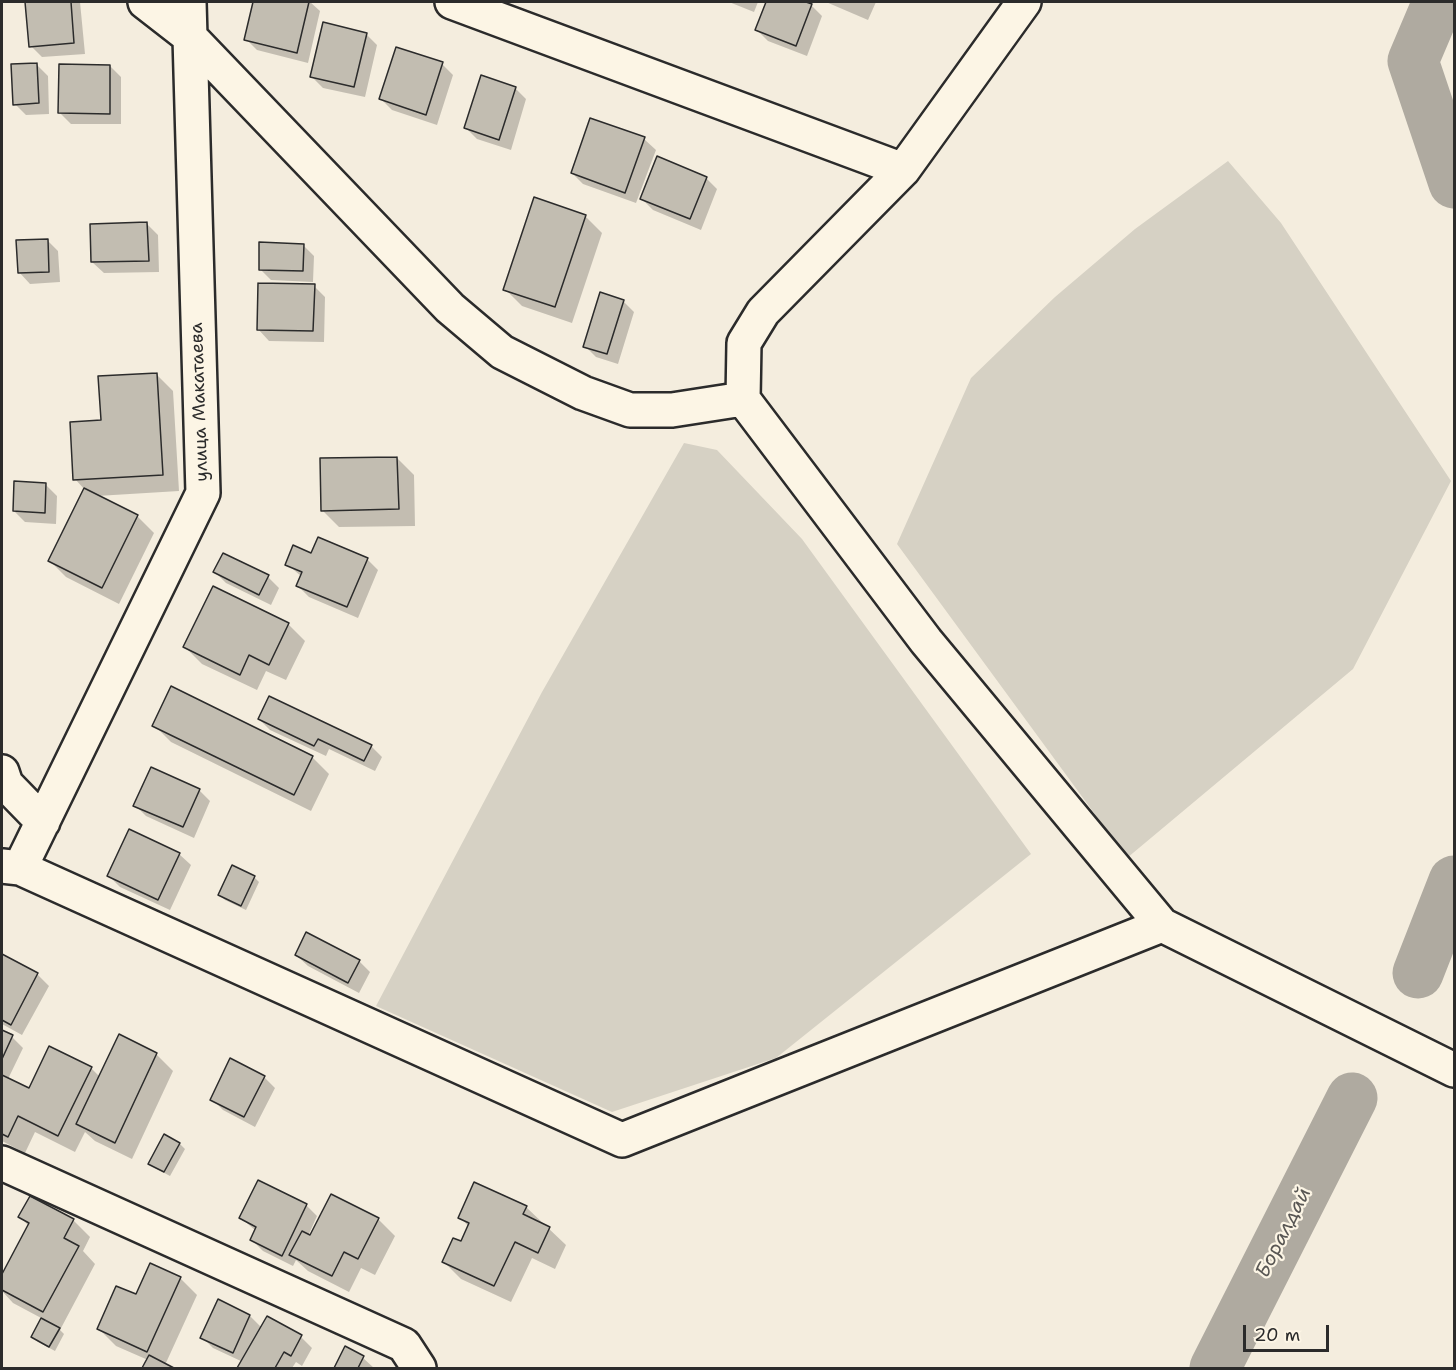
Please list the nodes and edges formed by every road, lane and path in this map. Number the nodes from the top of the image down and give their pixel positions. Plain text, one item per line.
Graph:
1 (145, 2) edge
2 (189, 2) edge
3 (452, 2) edge
4 (1024, 2) edge
5 (190, 37) junction
6 (903, 170) junction
7 (743, 399) junction
8 (2, 772) edge
9 (43, 822) junction
10 (11, 867) edge
11 (1162, 925) junction
12 (1455, 1070) edge
13 (2, 1163) edge
14 (419, 1368) edge

1 - 5 street
2 - 5 street, улица Макатаева
3 - 6 street
4 - 6 street
5 - 7 street
5 - 9 street, улица Макатаева
6 - 7 street
7 - 11 street
8 - 9 street
9 - 10 street, улица Макатаева
10 - 11 street
11 - 12 street
13 - 14 street

